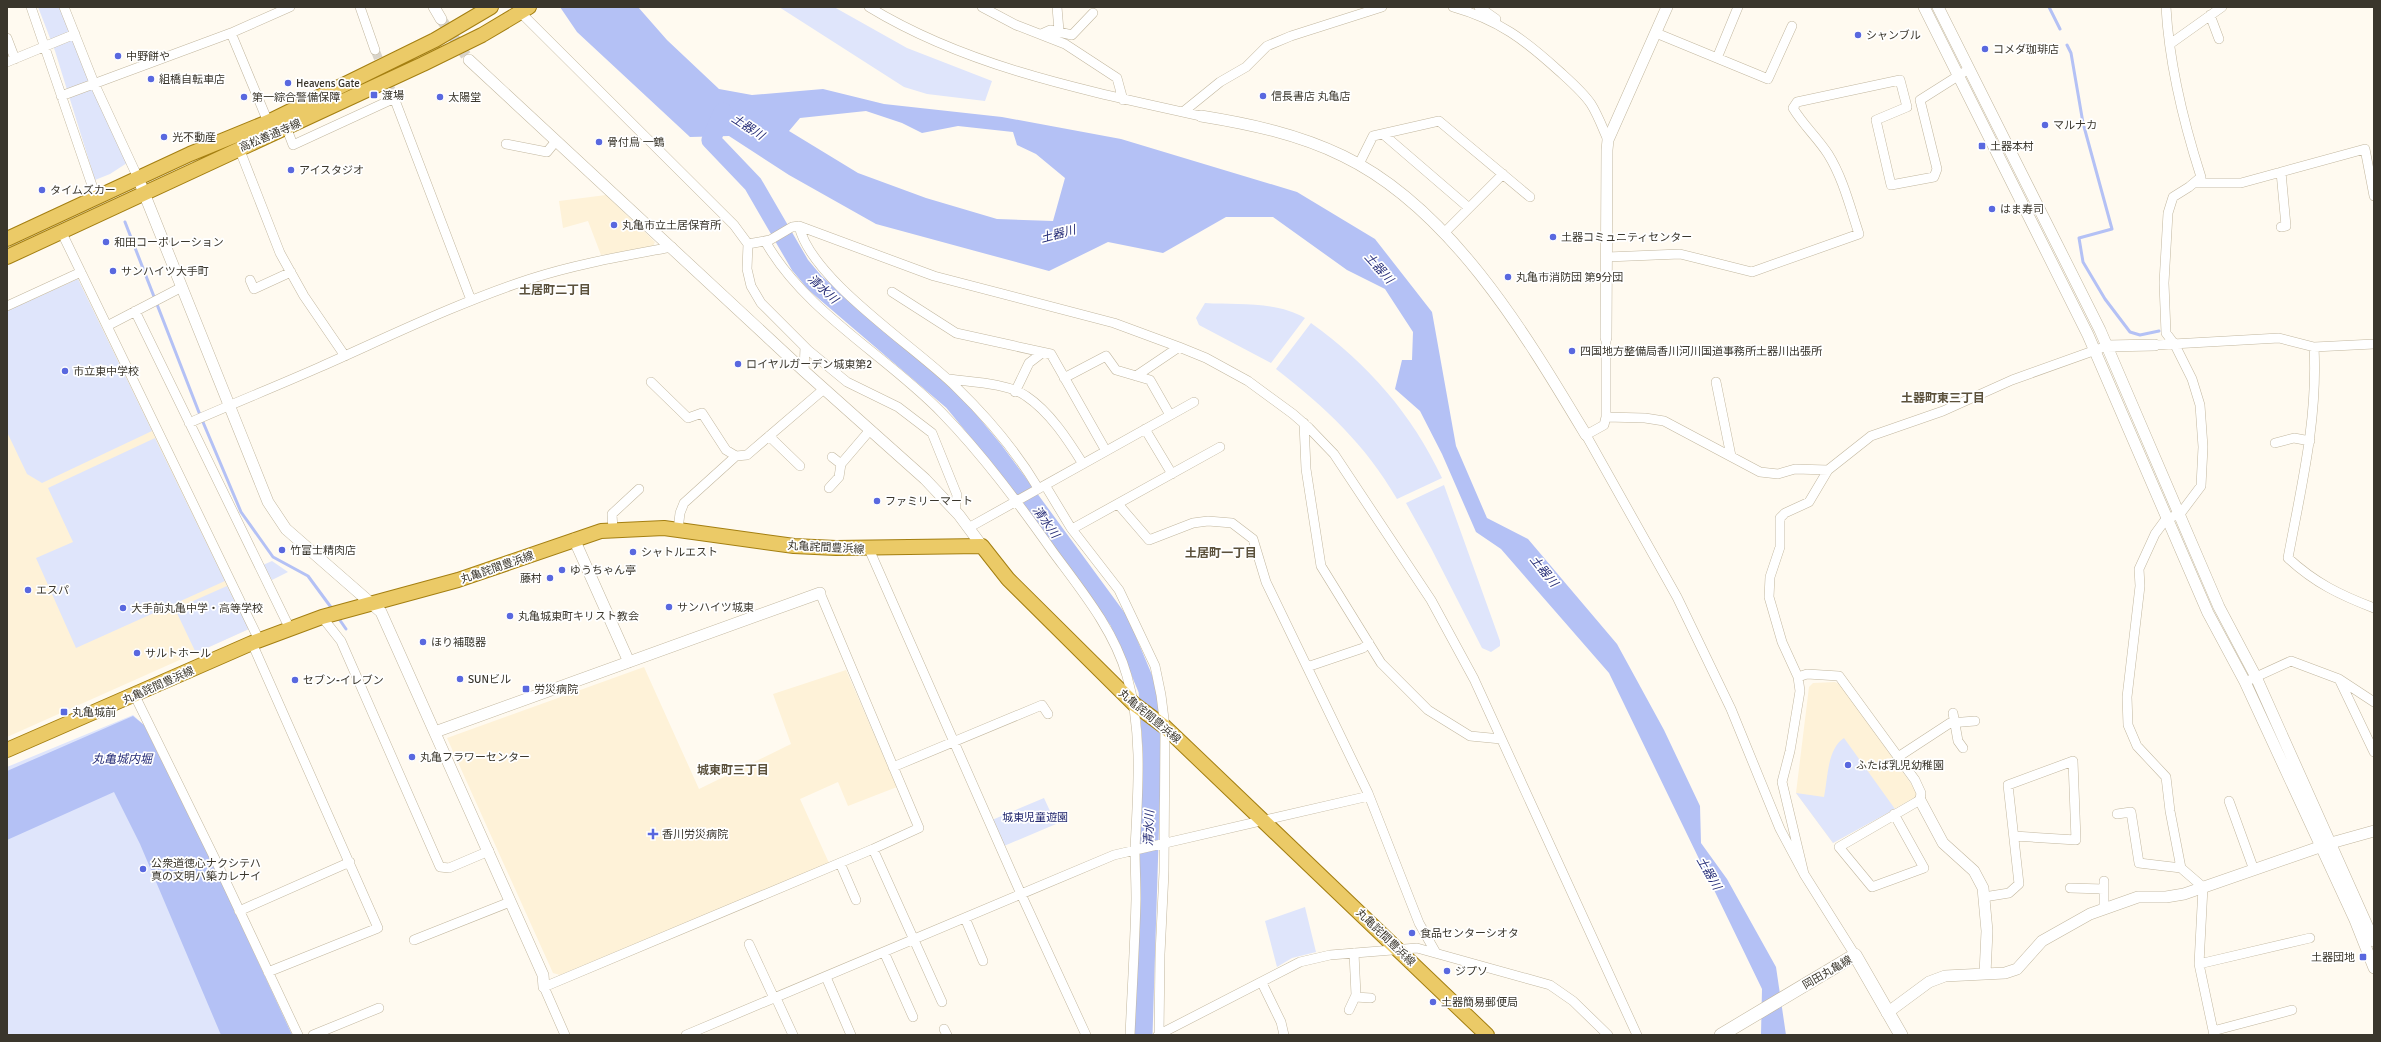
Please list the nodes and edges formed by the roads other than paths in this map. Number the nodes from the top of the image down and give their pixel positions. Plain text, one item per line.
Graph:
1 (31, 7) edge
2 (64, 7) edge
3 (290, 7) edge
4 (360, 7) edge
5 (434, 7) edge
6 (491, 7) edge
7 (868, 7) edge
8 (982, 7) edge
9 (1057, 7) edge
10 (1382, 7) edge
11 (1453, 7) edge
12 (1479, 7) edge
13 (1667, 7) edge
14 (1738, 7) edge
15 (1924, 7) edge
16 (1938, 7) edge
17 (2166, 7) edge
18 (2222, 7) edge
19 (523, 8) edge
20 (1092, 13) dead end
21 (2210, 15) junction
22 (441, 19) tunnel mouth
23 (1502, 25) junction
24 (1792, 26) dead end
25 (1058, 31) junction
26 (231, 33) junction
27 (1656, 33) junction
28 (75, 34) junction
29 (1041, 34) junction
30 (7, 38) edge
31 (2219, 39) dead end
32 (2170, 44) junction
33 (45, 45) junction
34 (375, 50) tunnel mouth
35 (1717, 58) junction
36 (11, 60) edge
37 (469, 60) tunnel mouth
38 (1969, 69) junction
39 (1959, 76) junction
40 (94, 83) junction
41 (61, 96) junction
42 (1123, 100) junction
43 (1920, 100) junction
44 (1907, 107) junction
45 (1183, 112) junction
46 (281, 115) junction
47 (1201, 116) joint
48 (268, 122) junction
49 (287, 128) junction
50 (1383, 134) junction
51 (1608, 140) junction
52 (556, 141) junction
53 (506, 144) dead end
54 (239, 148) junction
55 (1358, 164) junction
56 (2281, 172) junction
57 (1503, 174) junction
58 (138, 178) junction
59 (2194, 183) junction
60 (144, 192) junction
61 (2374, 196) edge
62 (96, 197) junction
63 (1530, 197) dead end
64 (1469, 208) junction
65 (795, 227) junction
66 (2281, 227) dead end
67 (61, 231) junction
68 (1444, 233) junction
69 (7, 239) edge
70 (768, 240) junction
71 (748, 244) junction
72 (672, 248) junction
73 (7, 257) edge
74 (1607, 257) junction
75 (80, 272) junction
76 (291, 272) junction
77 (250, 280) dead end
78 (182, 287) junction
79 (892, 292) dead end
80 (471, 300) junction
81 (7, 306) edge
82 (135, 311) junction
83 (107, 326) junction
84 (1606, 338) joint
85 (2374, 344) edge
86 (2155, 345) joint
87 (2175, 345) junction
88 (2107, 346) junction
89 (805, 347) junction
90 (1179, 347) junction
91 (2314, 347) junction
92 (2094, 351) junction
93 (1042, 353) junction
94 (345, 356) junction
95 (804, 371) junction
96 (1136, 376) junction
97 (1064, 378) junction
98 (947, 379) junction
99 (651, 382) dead end
100 (1716, 382) dead end
101 (824, 389) junction
102 (1015, 392) junction
103 (1194, 402) dead end
104 (228, 407) junction
105 (1170, 415) junction
106 (1606, 417) junction
107 (189, 423) junction
108 (1304, 423) junction
109 (1146, 429) junction
110 (870, 430) junction
111 (1586, 435) junction
112 (769, 436) junction
113 (2310, 441) junction
114 (2275, 443) dead end
115 (1220, 447) dead end
116 (1106, 451) junction
117 (736, 456) junction
118 (1731, 456) junction
119 (832, 457) dead end
120 (841, 464) junction
121 (1083, 464) junction
122 (800, 466) dead end
123 (1828, 470) junction
124 (1172, 474) junction
125 (1042, 487) junction
126 (829, 488) dead end
127 (639, 489) dead end
128 (1016, 500) junction
129 (1118, 504) junction
130 (956, 511) junction
131 (2180, 514) junction
132 (2166, 520) junction
133 (970, 528) junction
134 (1072, 529) junction
135 (613, 530) junction
136 (678, 530) junction
137 (574, 539) junction
138 (982, 546) junction
139 (869, 549) junction
140 (820, 593) joint
141 (371, 603) junction
142 (2374, 608) edge
143 (325, 616) junction
144 (290, 629) junction
145 (255, 642) junction
146 (1369, 643) junction
147 (629, 662) junction
148 (1307, 667) junction
149 (1798, 677) junction
150 (2256, 677) junction
151 (2340, 679) junction
152 (2245, 682) junction
153 (135, 696) junction
154 (2374, 702) edge
155 (1134, 704) junction
156 (1953, 713) dead end
157 (1048, 714) dead end
158 (1976, 721) dead end
159 (1954, 722) junction
160 (1165, 726) junction
161 (435, 732) junction
162 (1501, 739) junction
163 (954, 741) junction
164 (1963, 748) dead end
165 (7, 750) edge
166 (2374, 752) edge
167 (1898, 757) junction
168 (893, 766) junction
169 (1369, 796) junction
170 (1920, 800) junction
171 (2229, 801) dead end
172 (1894, 814) junction
173 (2117, 814) dead end
174 (1264, 821) junction
175 (2374, 831) edge
176 (2014, 836) junction
177 (1162, 842) junction
178 (2326, 845) junction
179 (873, 849) junction
180 (1136, 849) junction
181 (489, 851) junction
182 (350, 862) junction
183 (840, 863) junction
184 (2181, 868) junction
185 (2254, 870) junction
186 (1804, 874) junction
187 (2203, 887) junction
188 (2070, 888) dead end
189 (1021, 894) junction
190 (1984, 897) junction
191 (856, 900) dead end
192 (510, 902) junction
193 (2104, 909) junction
194 (239, 911) junction
195 (965, 918) junction
196 (2310, 938) dead end
197 (414, 940) dead end
198 (915, 940) junction
199 (2374, 941) edge
200 (749, 944) dead end
201 (1397, 948) junction
202 (884, 952) junction
203 (1354, 953) junction
204 (1436, 953) junction
205 (1851, 957) junction
206 (983, 961) dead end
207 (2199, 964) junction
208 (2374, 968) edge
209 (268, 972) junction
210 (1985, 974) junction
211 (826, 977) junction
212 (943, 979) dead end
213 (934, 983) junction
214 (1262, 983) junction
215 (544, 987) junction
216 (1355, 997) junction
217 (775, 998) junction
218 (1371, 998) dead end
219 (942, 1002) dead end
220 (379, 1008) dead end
221 (1350, 1010) dead end
222 (2292, 1010) dead end
223 (1887, 1013) junction
224 (913, 1017) dead end
225 (2214, 1033) edge
226 (298, 1035) edge
227 (313, 1035) edge
228 (565, 1035) edge
229 (686, 1035) edge
230 (792, 1035) edge
231 (851, 1035) edge
232 (1086, 1035) edge
233 (1130, 1035) edge
234 (1158, 1035) edge
235 (1284, 1035) edge
236 (1487, 1035) edge
237 (1608, 1035) edge
238 (1637, 1035) edge
239 (1721, 1035) edge
240 (1901, 1035) edge

1 - 33 street
2 - 28 street
3 - 26 street
4 - 34 street
5 - 22 street
6 - 46 main road, 高松善通寺線
7 - 42 street
8 - 29 street
9 - 25 street
10 - 45 street
11 - 23 street
12 - 23 street
13 - 27 street
14 - 35 street
15 - 39 street
16 - 38 street
17 - 32 street
18 - 21 street
19 - 49 main road, 高松善通寺線
19 - 71 street
20 - 25 street
21 - 31 street
21 - 32 street
23 - 51 street
24 - 35 street
25 - 29 street
26 - 40 street
26 - 48 street
27 - 35 street
27 - 51 street
28 - 33 street
28 - 40 street
29 - 42 street
30 - 36 street
32 - 59 street
33 - 36 street
33 - 41 street
37 - 52 street
38 - 39 street
38 - 88 street
39 - 43 street
39 - 92 street
40 - 41 street
40 - 58 street
41 - 62 street
42 - 45 street
43 - 44 street
43 - 44 street
44 - 74 street
45 - 47 street
46 - 48 main road, 高松善通寺線
46 - 49 street
47 - 55 street
48 - 58 main road, 高松善通寺線
49 - 54 main road, 高松善通寺線
49 - 80 street
50 - 55 street
50 - 57 street
50 - 64 street
51 - 74 street
52 - 53 street
52 - 72 street
54 - 60 main road, 高松善通寺線
54 - 76 street
55 - 68 street
56 - 59 street
56 - 61 street
56 - 66 street
57 - 63 street
57 - 64 street
58 - 60 street
58 - 62 main road, 高松善通寺線
59 - 87 street
60 - 67 main road, 高松善通寺線
60 - 78 street
62 - 69 main road, 高松善通寺線
64 - 68 street
65 - 70 street
65 - 90 street
65 - 98 street
67 - 73 main road, 高松善通寺線
67 - 75 street
68 - 111 street
70 - 71 street
70 - 128 street
71 - 89 street
72 - 80 street
72 - 95 street
74 - 84 street
75 - 81 street
75 - 83 street
76 - 77 street
76 - 94 street
78 - 82 street
78 - 104 street
79 - 93 street
80 - 94 street
82 - 83 street
82 - 107 street
83 - 145 street
84 - 106 street
85 - 91 street
86 - 87 street
86 - 88 street
87 - 91 street
87 - 131 street
88 - 92 street
88 - 131 street
89 - 95 street
89 - 130 street
90 - 96 street
90 - 108 street
91 - 113 street
92 - 123 street
92 - 132 street
93 - 97 street
93 - 102 street
94 - 104 street
95 - 101 street
96 - 97 street
96 - 105 street
97 - 116 street
98 - 102 street
98 - 125 street
99 - 117 street
100 - 118 street
101 - 110 street
101 - 112 street
102 - 121 street
103 - 105 street
104 - 107 street
104 - 141 street
105 - 109 street
106 - 111 street
106 - 118 street
107 - 144 street
108 - 146 street
108 - 162 street
109 - 116 street
109 - 124 street
110 - 120 street
110 - 130 street
111 - 186 street
112 - 117 street
112 - 122 street
113 - 114 street
113 - 142 street
115 - 124 street
116 - 121 street
117 - 136 street
118 - 123 street
119 - 120 street
120 - 126 street
121 - 125 street
123 - 149 street
124 - 129 street
125 - 128 street
125 - 134 street
127 - 135 street
128 - 133 street
128 - 155 street
129 - 134 street
129 - 148 street
130 - 133 street
131 - 132 street
131 - 150 street
132 - 152 street
132 - 184 street
133 - 138 street
134 - 160 street
135 - 136 main road, 丸亀詫間豊浜線
135 - 137 main road, 丸亀詫間豊浜線
136 - 139 main road, 丸亀詫間豊浜線
137 - 141 main road, 丸亀詫間豊浜線
137 - 147 street
138 - 139 main road, 丸亀詫間豊浜線
138 - 155 main road, 丸亀詫間豊浜線
139 - 163 street
140 - 147 street
140 - 168 street
141 - 143 main road, 丸亀詫間豊浜線
141 - 161 street
143 - 144 main road, 丸亀詫間豊浜線
143 - 181 street
144 - 145 main road, 丸亀詫間豊浜線
145 - 153 main road, 丸亀詫間豊浜線
145 - 182 street
146 - 148 street
146 - 162 street
147 - 161 street
148 - 169 street
149 - 167 street
149 - 186 street
150 - 151 street
150 - 152 street
150 - 178 street
151 - 154 street
151 - 166 street
152 - 178 street
153 - 165 main road, 丸亀詫間豊浜線
153 - 194 street
155 - 160 main road, 丸亀詫間豊浜線
155 - 180 street
156 - 159 street
157 - 163 street
158 - 159 street
159 - 164 street
159 - 167 street
160 - 174 main road, 丸亀詫間豊浜線
160 - 177 street
161 - 181 street
162 - 238 street
163 - 168 street
163 - 189 street
167 - 170 street
168 - 179 street
169 - 174 street
169 - 204 street
170 - 172 street
170 - 190 street
171 - 185 street
172 - 172 street
173 - 184 street
174 - 177 street
174 - 201 main road, 丸亀詫間豊浜線
175 - 178 street
176 - 176 street
176 - 190 street
177 - 180 street
177 - 234 street
178 - 185 street
178 - 199 street
178 - 208 street
179 - 183 street
179 - 198 street
180 - 189 street
180 - 233 street
181 - 192 street
182 - 194 street
182 - 209 street
183 - 191 street
183 - 215 street
184 - 187 street
185 - 187 street
186 - 205 street
187 - 193 street
187 - 207 street
188 - 193 street
189 - 195 street
189 - 232 street
190 - 210 street
192 - 197 street
192 - 215 street
193 - 210 street
194 - 209 street
195 - 198 street
195 - 206 street
196 - 207 street
198 - 202 street
198 - 213 street
200 - 217 street
201 - 203 street
201 - 204 street
201 - 236 main road, 丸亀詫間豊浜線
202 - 211 street
202 - 224 street
203 - 214 street
203 - 216 street
204 - 237 street
205 - 223 main road, 岡田丸亀線
205 - 239 main road, 岡田丸亀線
207 - 225 street
209 - 226 street
210 - 223 street
211 - 217 street
211 - 231 street
212 - 213 street
213 - 219 street
214 - 234 street
214 - 235 street
215 - 228 street
216 - 218 street
216 - 221 street
217 - 229 street
217 - 230 street
220 - 227 street
222 - 225 street
223 - 240 main road, 岡田丸亀線

